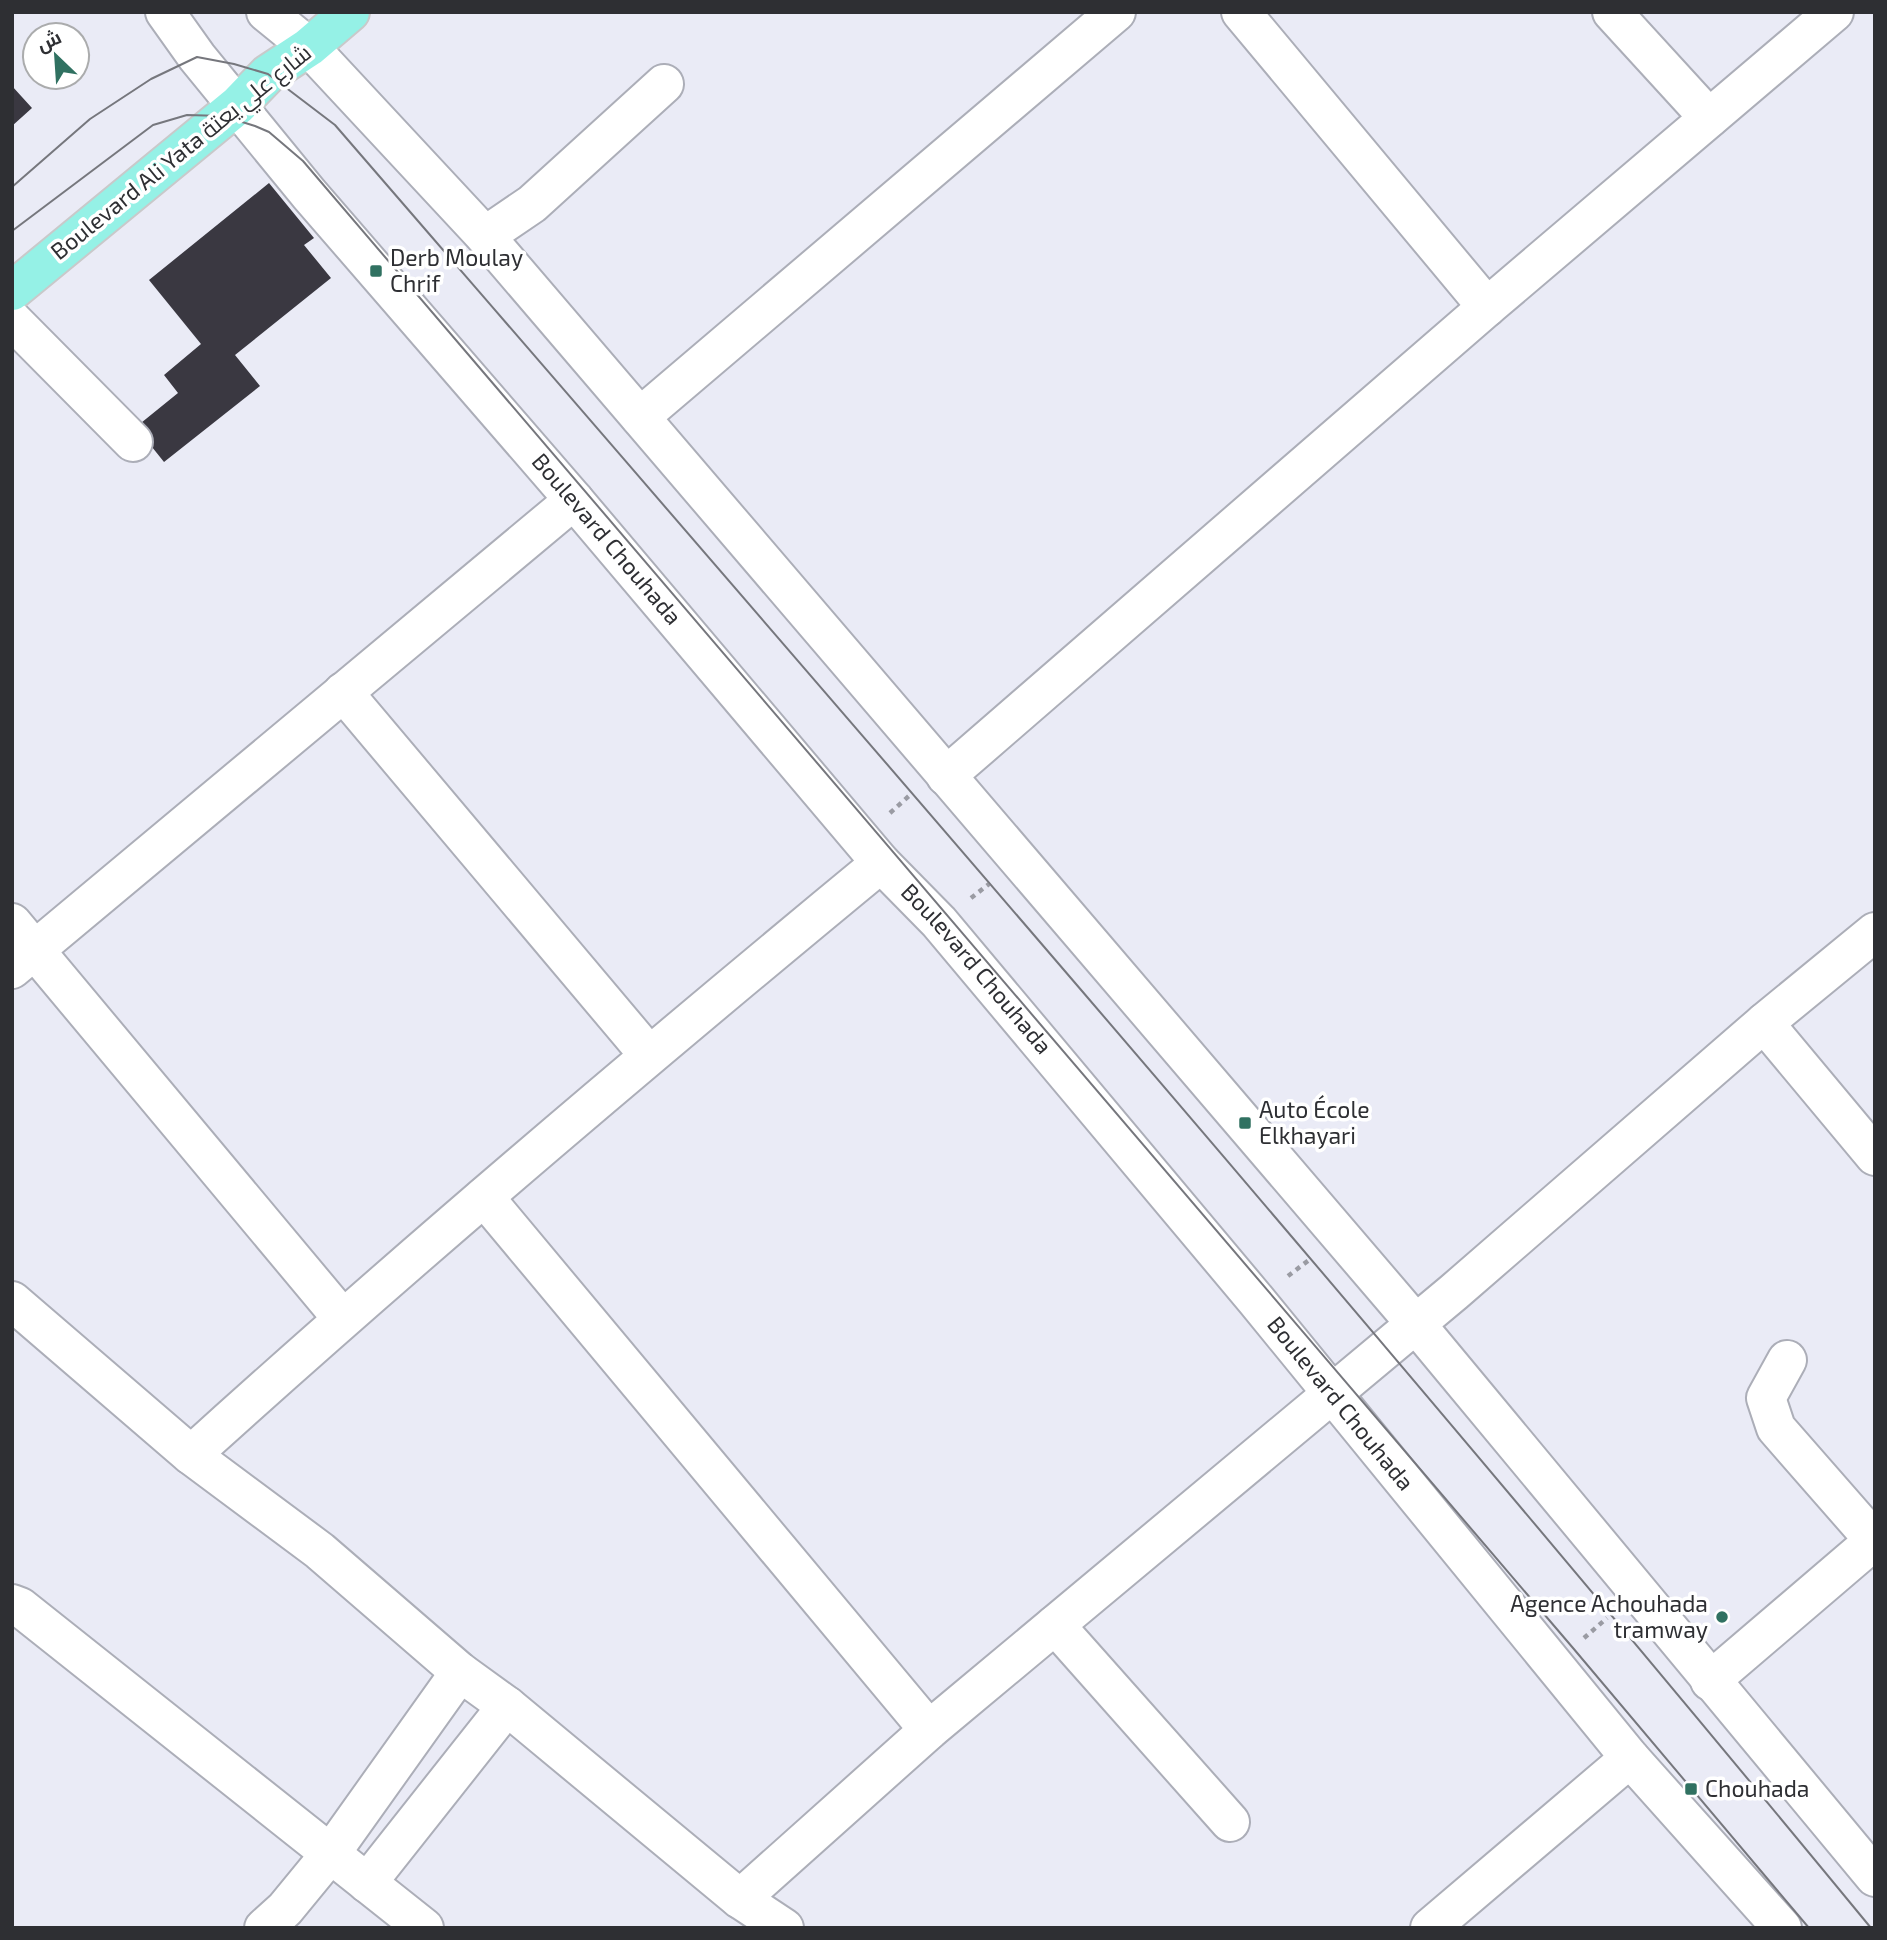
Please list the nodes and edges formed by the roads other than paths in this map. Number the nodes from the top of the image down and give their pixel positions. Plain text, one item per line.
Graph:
1 (165, 12) edge
2 (266, 12) edge
3 (350, 12) edge
4 (1116, 12) edge
5 (1241, 12) edge
6 (1612, 12) edge
7 (1834, 12) edge
8 (309, 47) junction
9 (664, 84) dead end
10 (238, 105) junction
11 (1709, 118) junction
12 (485, 236) junction
13 (12, 291) edge
14 (1487, 307) junction
15 (12, 320) edge
16 (640, 418) junction
17 (133, 442) dead end
18 (574, 500) junction
19 (343, 692) junction
20 (943, 772) junction
21 (871, 851) junction
22 (1875, 932) edge
23 (20, 947) edge
24 (1764, 1023) junction
25 (648, 1054) junction
26 (1875, 1156) edge
27 (484, 1196) junction
28 (12, 1301) edge
29 (342, 1318) junction
30 (1415, 1324) junction
31 (1787, 1360) dead end
32 (1331, 1394) junction
33 (191, 1455) junction
34 (1874, 1540) edge
35 (12, 1604) edge
36 (1055, 1625) junction
37 (460, 1672) junction
38 (1710, 1681) junction
39 (507, 1706) junction
40 (929, 1730) junction
41 (1630, 1758) junction
42 (1230, 1822) dead end
43 (331, 1853) junction
44 (1875, 1877) edge
45 (367, 1883) junction
46 (740, 1899) junction
47 (282, 1921) edge
48 (424, 1928) edge
49 (784, 1928) edge
50 (1430, 1928) edge
51 (1782, 1928) edge

1 - 10 street, Boulevard Chouhada
2 - 8 street
3 - 8 main road, Boulevard Ali Yata شارع علي يعتة
4 - 16 street
5 - 14 street
6 - 11 street
7 - 11 street
8 - 10 main road, Boulevard Ali Yata شارع علي يعتة
8 - 12 street
9 - 12 street
10 - 13 main road, Boulevard Ali Yata شارع علي يعتة
10 - 18 street, Boulevard Chouhada
11 - 14 street
12 - 16 street
14 - 20 street
15 - 17 street
16 - 20 street
18 - 19 street
18 - 21 street, Boulevard Chouhada
19 - 23 street
19 - 25 street
20 - 30 street
21 - 25 street
21 - 32 street, Boulevard Chouhada
22 - 24 street
23 - 29 street
24 - 26 street
24 - 30 street
25 - 27 street
27 - 29 street
27 - 40 street
28 - 33 street
29 - 33 street
30 - 32 street
30 - 38 street
31 - 34 street
32 - 36 street
32 - 41 street, Boulevard Chouhada
33 - 37 street
34 - 38 street
35 - 43 street
36 - 40 street
36 - 42 street
37 - 39 street
37 - 43 street
38 - 44 street
39 - 45 street
39 - 46 street
40 - 46 street
41 - 50 street
41 - 51 street, Boulevard Chouhada
43 - 45 street
43 - 47 street
45 - 48 street
46 - 49 street

